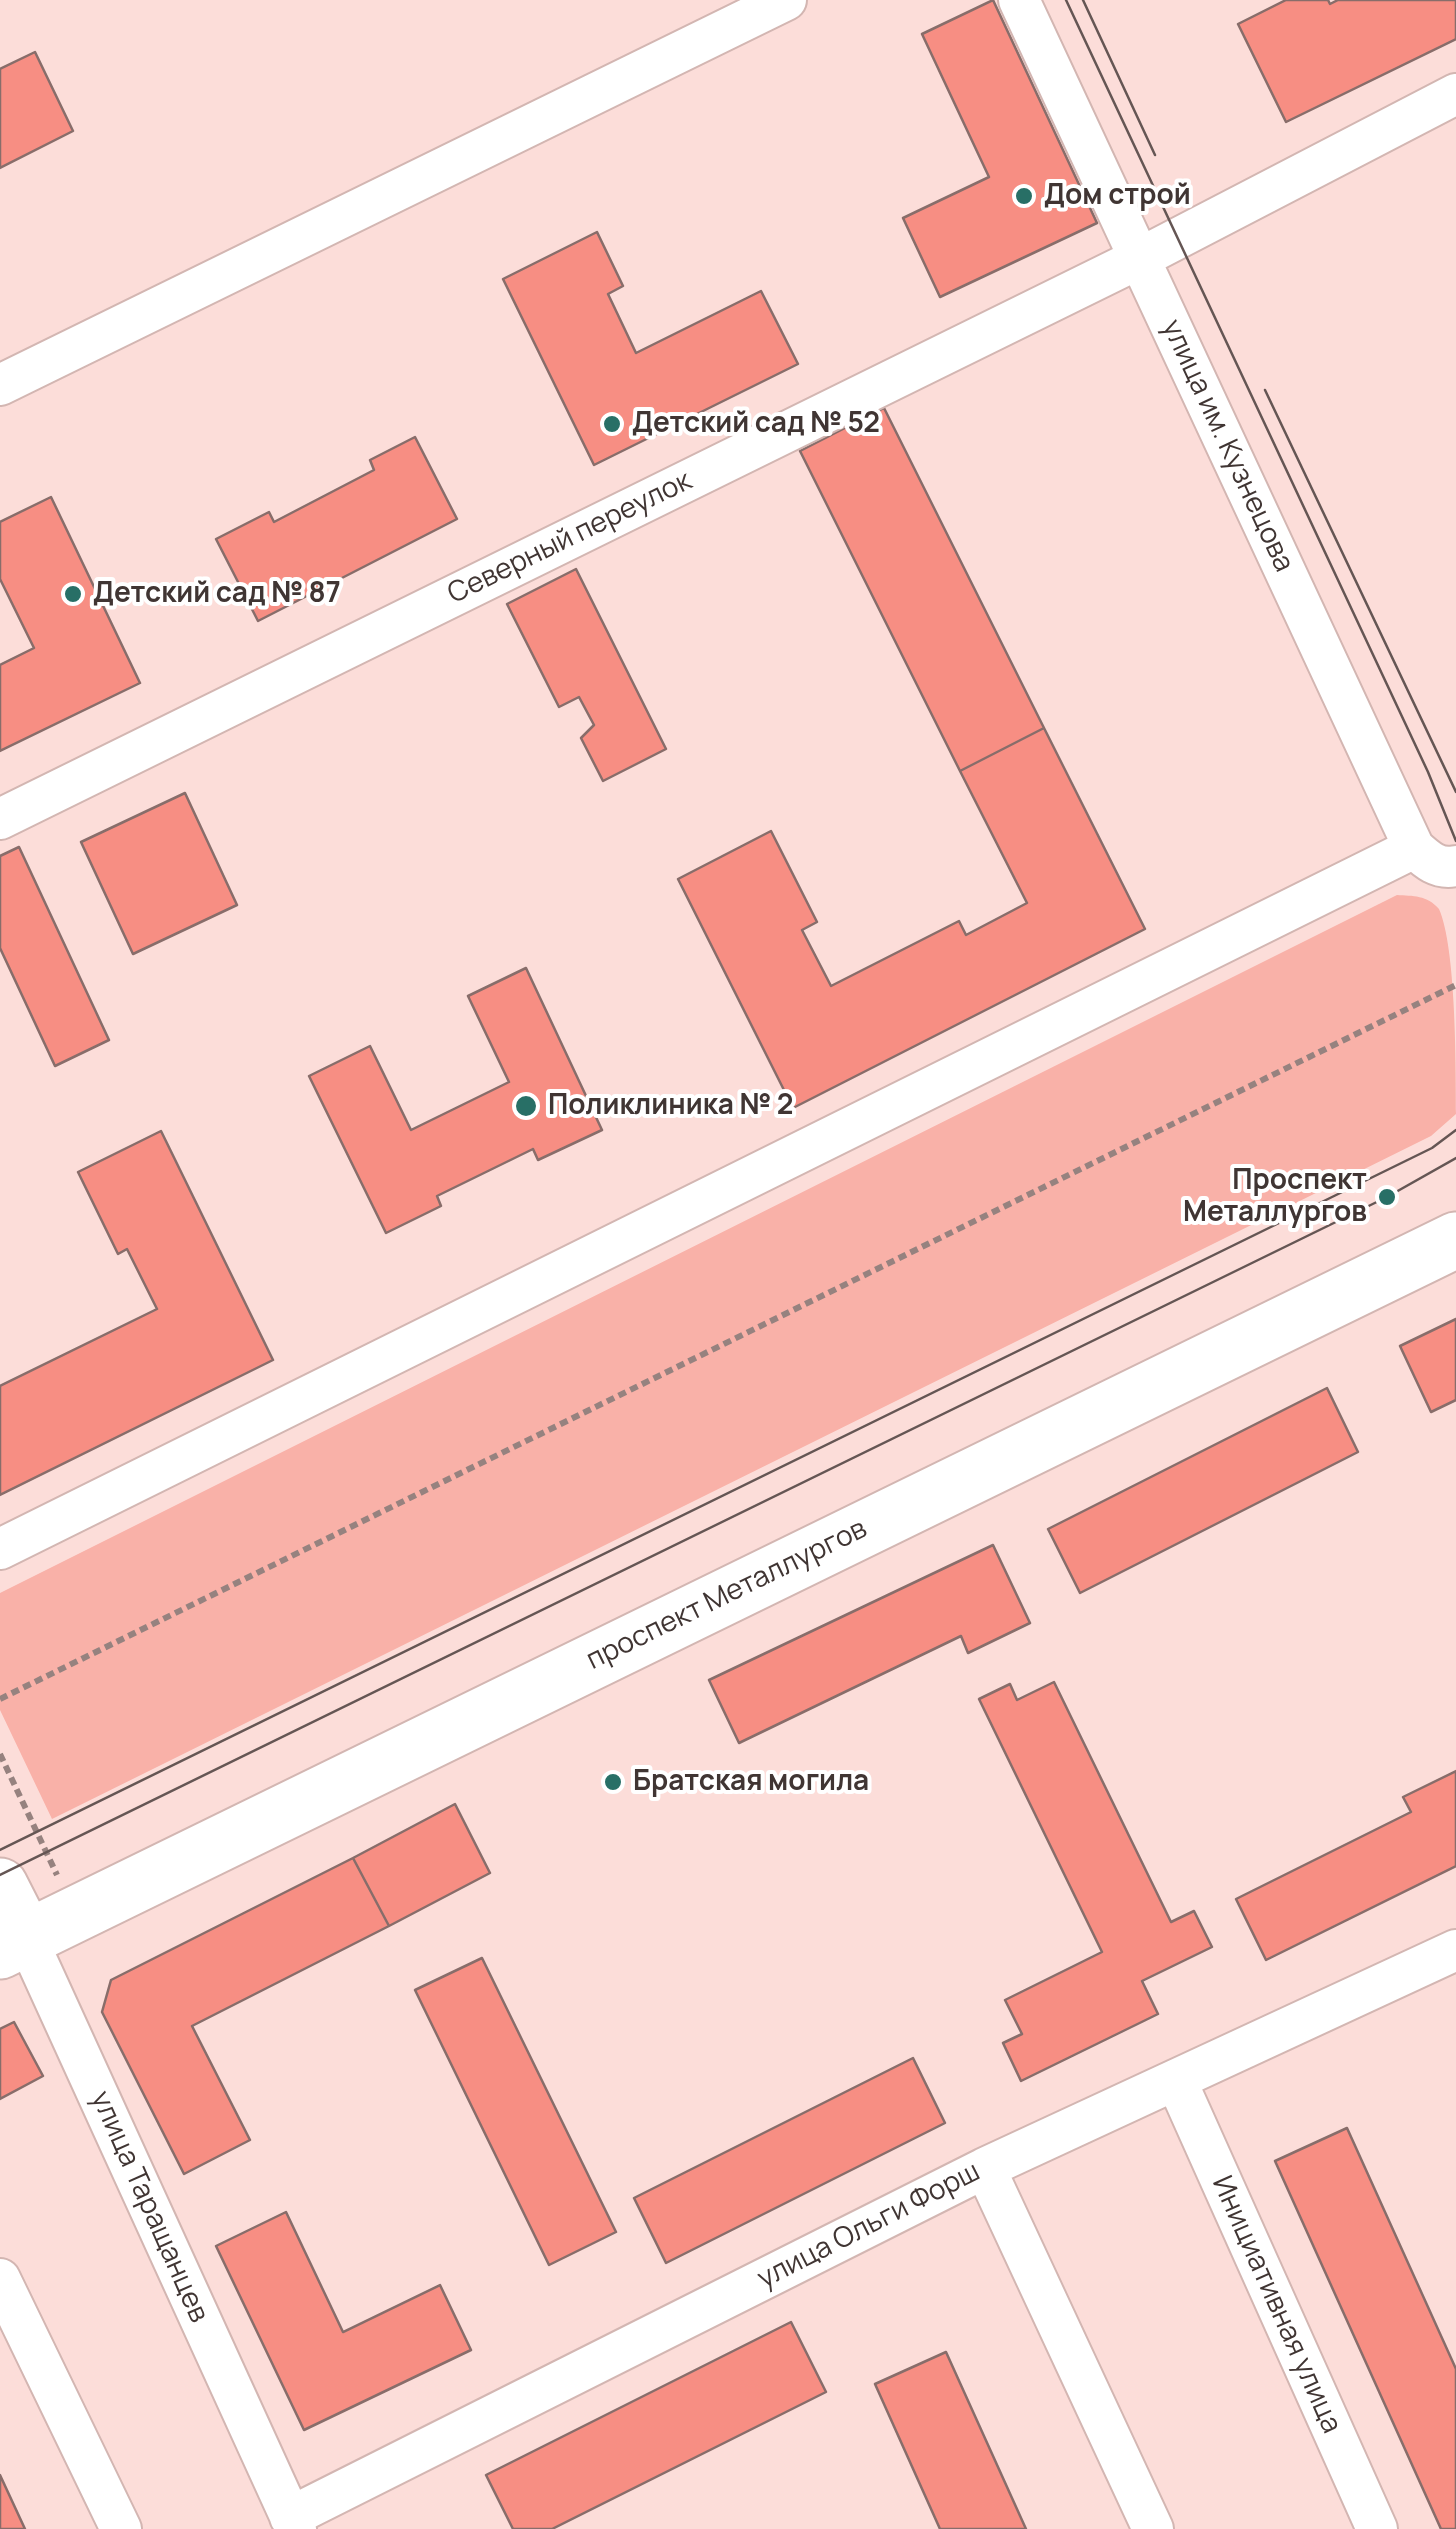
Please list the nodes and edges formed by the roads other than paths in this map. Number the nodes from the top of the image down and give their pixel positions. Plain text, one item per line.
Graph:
1 (786, 0) edge
2 (1019, 0) edge
3 (1456, 94) edge
4 (1140, 258) junction
5 (0, 385) edge
6 (0, 819) edge
7 (1414, 848) junction
8 (1456, 866) edge
9 (1456, 1240) edge
10 (0, 1549) edge
11 (0, 1886) edge
12 (13, 1944) edge
13 (1456, 1950) edge
14 (1176, 2080) junction
15 (985, 2168) junction
16 (0, 2279) edge
17 (293, 2523) edge
18 (120, 2529) edge
19 (1153, 2529) edge
20 (1377, 2529) edge

1 - 5 street
2 - 4 street, улица им. Кузнецова
3 - 4 street, Северный переулок
4 - 6 street, Северный переулок
4 - 7 street, улица им. Кузнецова
7 - 8 street
7 - 10 street
9 - 12 main road, проспект Металлургов
11 - 12 main road, улица Таращанцев
12 - 17 street, улица Таращанцев
13 - 14 street, улица Ольги Форш
14 - 15 street, улица Ольги Форш
14 - 20 street, Инициативная улица
15 - 17 street, улица Ольги Форш
15 - 19 street
16 - 18 street

